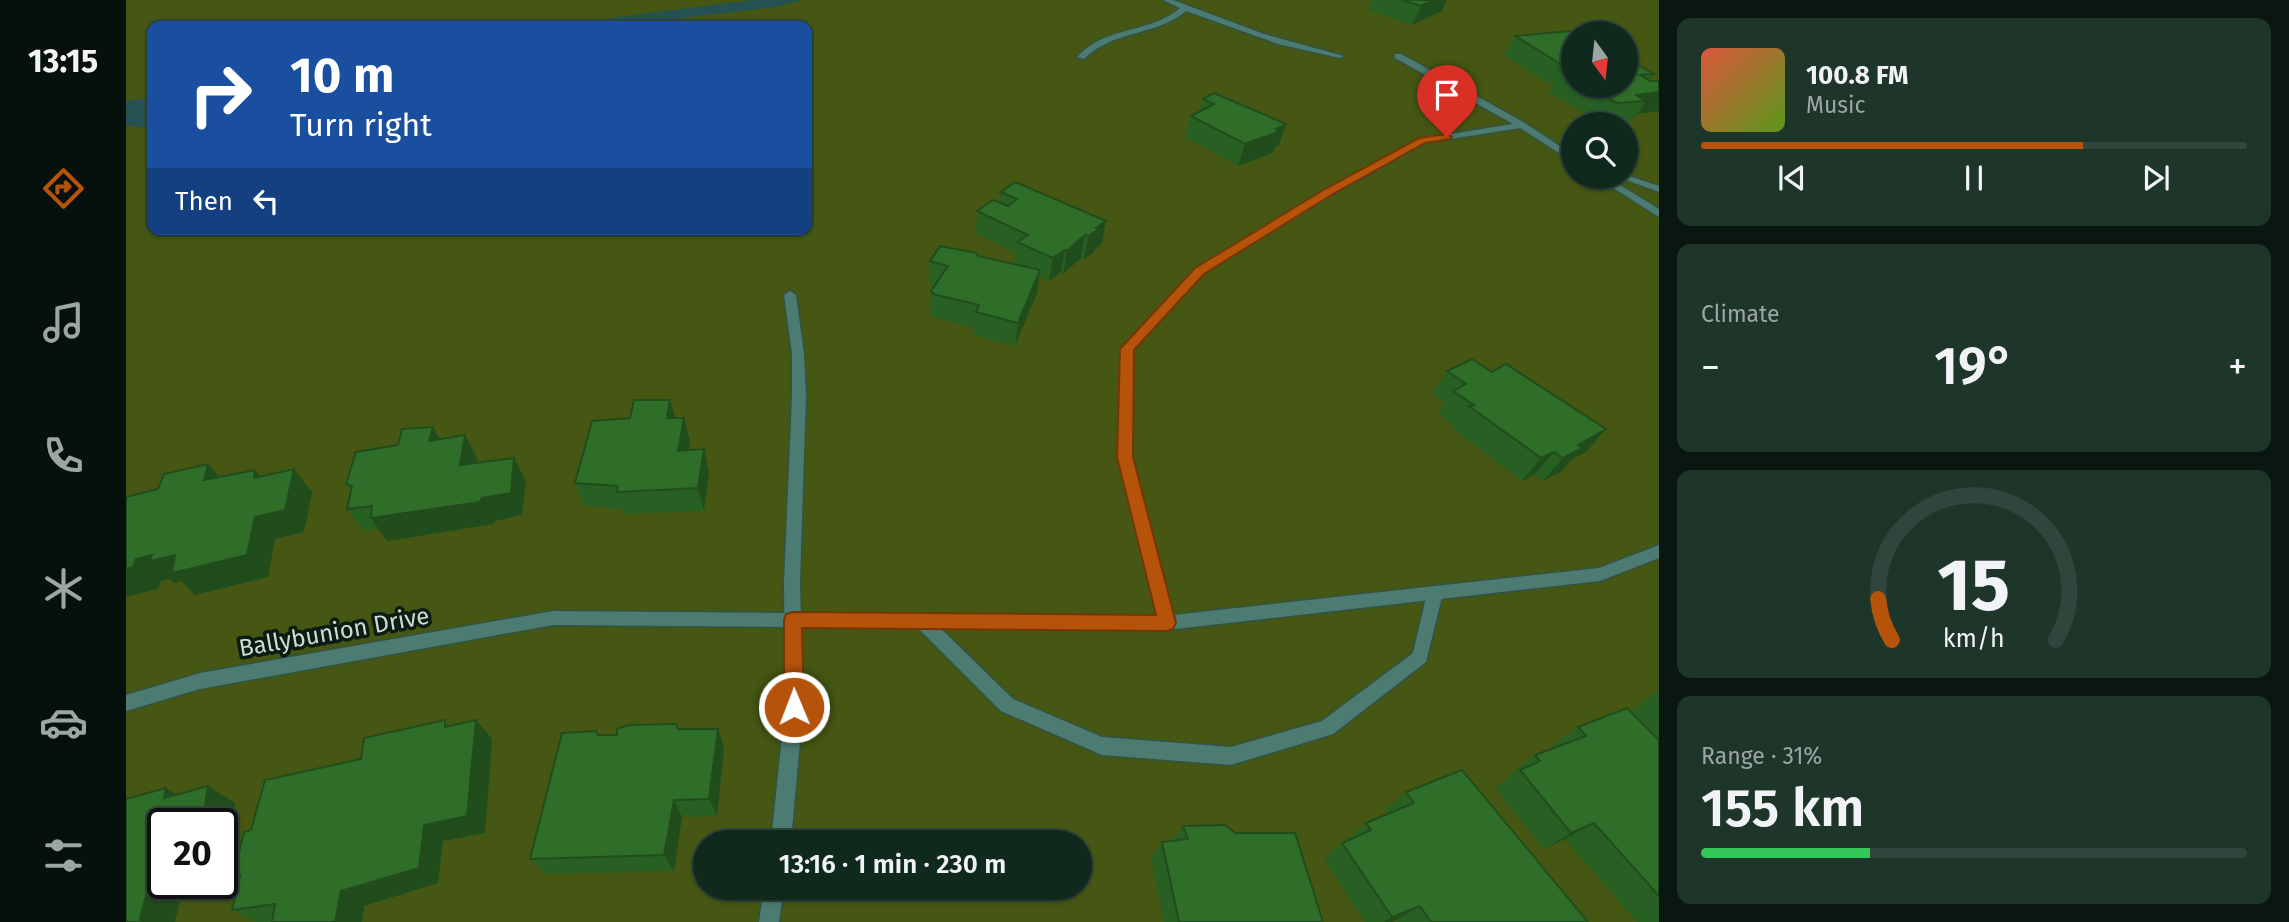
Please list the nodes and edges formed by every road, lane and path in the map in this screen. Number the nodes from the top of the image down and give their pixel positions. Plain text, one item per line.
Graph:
1 (1167, 0) edge
2 (1185, 8) junction
3 (1340, 56) dead end
4 (1398, 56) dead end
5 (1081, 57) dead end
6 (1522, 125) junction
7 (1561, 151) edge
8 (1638, 182) edge
9 (1620, 189) edge
10 (1659, 189) edge
11 (1659, 214) edge
12 (790, 295) dead end
13 (1659, 551) edge
14 (1435, 593) junction
15 (793, 620) junction
16 (922, 621) junction
17 (1167, 623) junction
18 (126, 703) edge
19 (782, 830) edge
20 (772, 900) edge
21 (769, 922) edge

1 - 2 street
2 - 3 street
2 - 5 street
4 - 6 street
6 - 7 street
6 - 17 street
8 - 10 street
9 - 11 street
12 - 15 street
13 - 14 street, Ballybunion Drive
14 - 16 street
14 - 17 street, Ballybunion Drive
15 - 16 street, Ballybunion Drive
15 - 18 street, Ballybunion Drive
15 - 19 street
16 - 17 street, Ballybunion Drive
20 - 21 street

